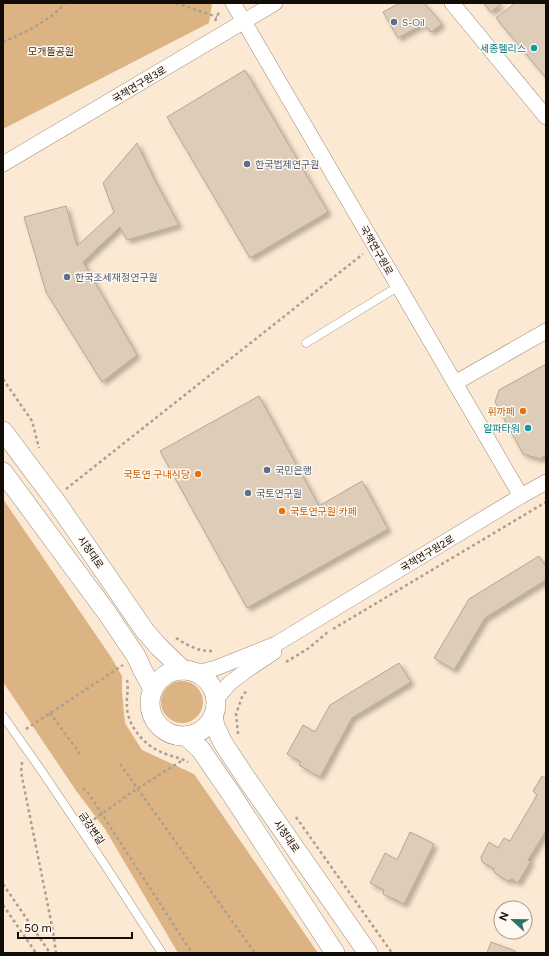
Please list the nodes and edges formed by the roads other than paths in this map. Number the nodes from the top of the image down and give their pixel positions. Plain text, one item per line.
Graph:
1 (233, 3) edge
2 (275, 3) edge
3 (452, 3) edge
4 (244, 22) junction
5 (546, 117) edge
6 (3, 164) edge
7 (399, 286) junction
8 (546, 331) edge
9 (306, 343) dead end
10 (455, 382) junction
11 (3, 431) edge
12 (3, 472) edge
13 (546, 482) edge
14 (521, 496) junction
15 (308, 625) junction
16 (190, 672) junction
17 (153, 689) junction
18 (214, 708) junction
19 (3, 716) edge
20 (186, 736) junction
21 (162, 953) edge
22 (335, 953) edge
23 (368, 953) edge

1 - 4 street, 국책연구원로
2 - 4 street, 국책연구원3로
3 - 5 street
4 - 6 street, 국책연구원3로
4 - 7 street, 국책연구원로
7 - 9 lane
7 - 10 street, 국책연구원로
8 - 10 street
10 - 14 street, 국책연구원로
11 - 16 street, 시청대로
12 - 17 street
13 - 14 street, 국책연구원2로
14 - 15 street, 국책연구원2로
15 - 16 street
15 - 18 street
16 - 17 street
16 - 18 street
17 - 20 street
18 - 20 street
18 - 23 street, 시청대로
19 - 21 lane, 금강변길
20 - 22 street

